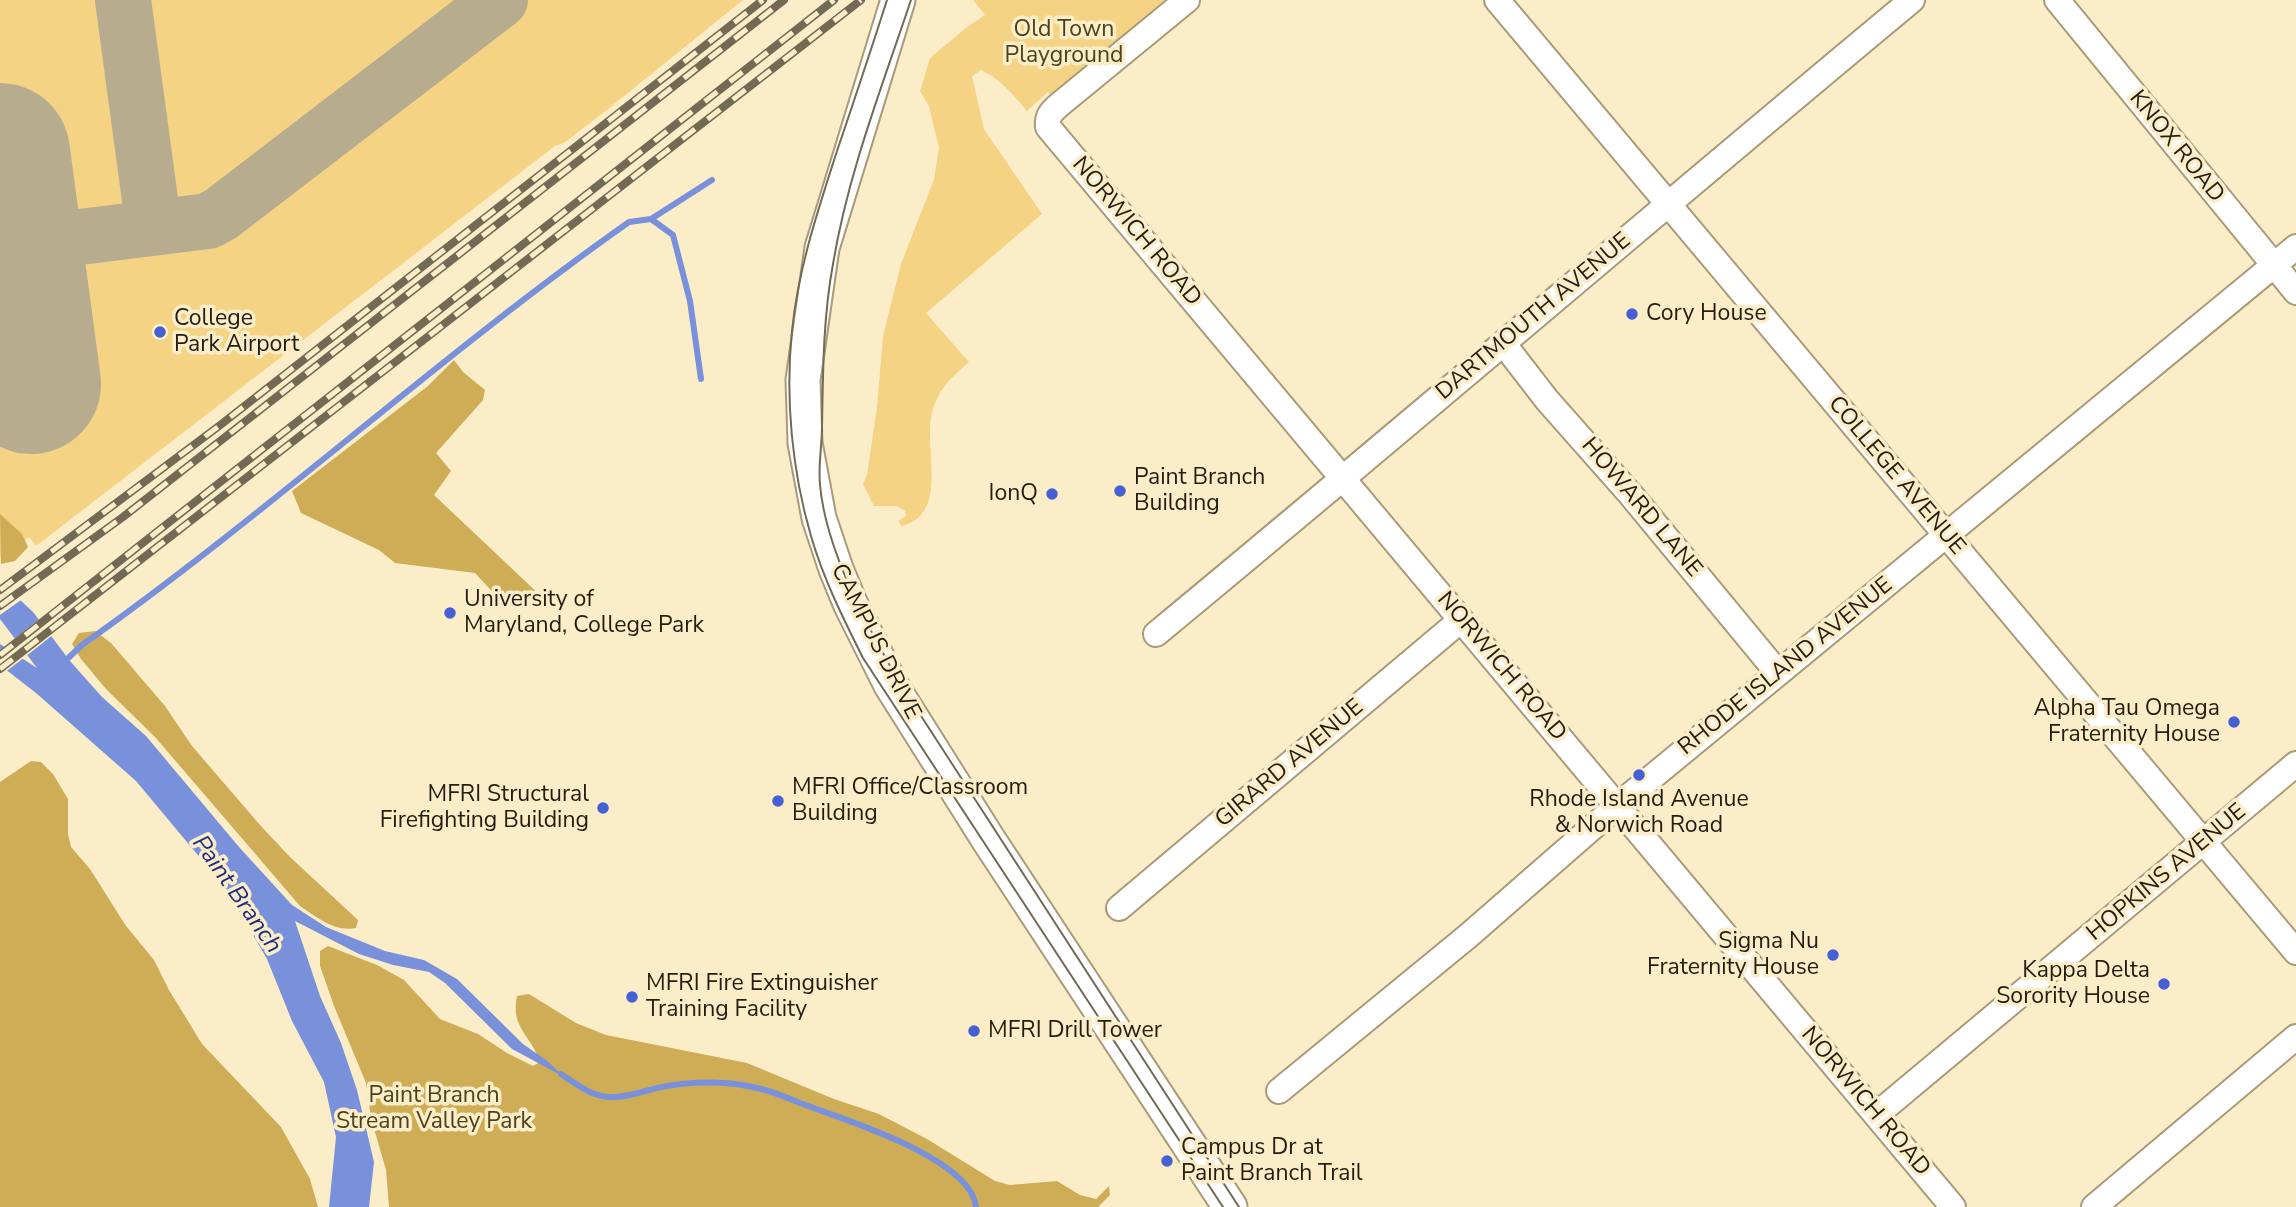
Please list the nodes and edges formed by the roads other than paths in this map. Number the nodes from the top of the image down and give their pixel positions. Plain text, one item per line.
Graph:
1 (898, 0) edge
2 (1187, 0) edge
3 (1497, 0) edge
4 (1912, 0) edge
5 (2057, 0) edge
6 (1668, 203) junction
7 (2296, 247) edge
8 (2273, 265) junction
9 (2296, 292) edge
10 (1503, 343) junction
11 (1343, 479) junction
12 (1945, 537) junction
13 (1461, 620) junction
14 (1156, 634) dead end
15 (1778, 673) junction
16 (2296, 764) edge
17 (1617, 806) junction
18 (2203, 842) junction
19 (1119, 908) dead end
20 (2296, 952) edge
21 (2296, 1037) edge
22 (1279, 1091) dead end
23 (1876, 1115) junction
24 (1230, 1207) edge
25 (1953, 1207) edge
26 (2094, 1207) edge

1 - 24 main road, CAMPUS DRIVE
2 - 11 street, NORWICH ROAD
3 - 6 street, COLLEGE AVENUE
4 - 6 street, DARTMOUTH AVENUE
5 - 8 street, KNOX ROAD
6 - 10 street, DARTMOUTH AVENUE
6 - 12 street, COLLEGE AVENUE
7 - 8 street, RHODE ISLAND AVENUE
8 - 9 street, KNOX ROAD
8 - 12 street, RHODE ISLAND AVENUE
10 - 11 street, DARTMOUTH AVENUE
10 - 15 street, HOWARD LANE
11 - 13 street, NORWICH ROAD
11 - 14 street, DARTMOUTH AVENUE
12 - 15 street, RHODE ISLAND AVENUE
12 - 18 street, COLLEGE AVENUE
13 - 17 street, NORWICH ROAD
13 - 19 street, GIRARD AVENUE
15 - 17 street, RHODE ISLAND AVENUE
16 - 18 street, HOPKINS AVENUE
17 - 22 street, RHODE ISLAND AVENUE
17 - 23 street, NORWICH ROAD
18 - 20 street, COLLEGE AVENUE
18 - 23 street, HOPKINS AVENUE
21 - 26 street
23 - 25 street, NORWICH ROAD

